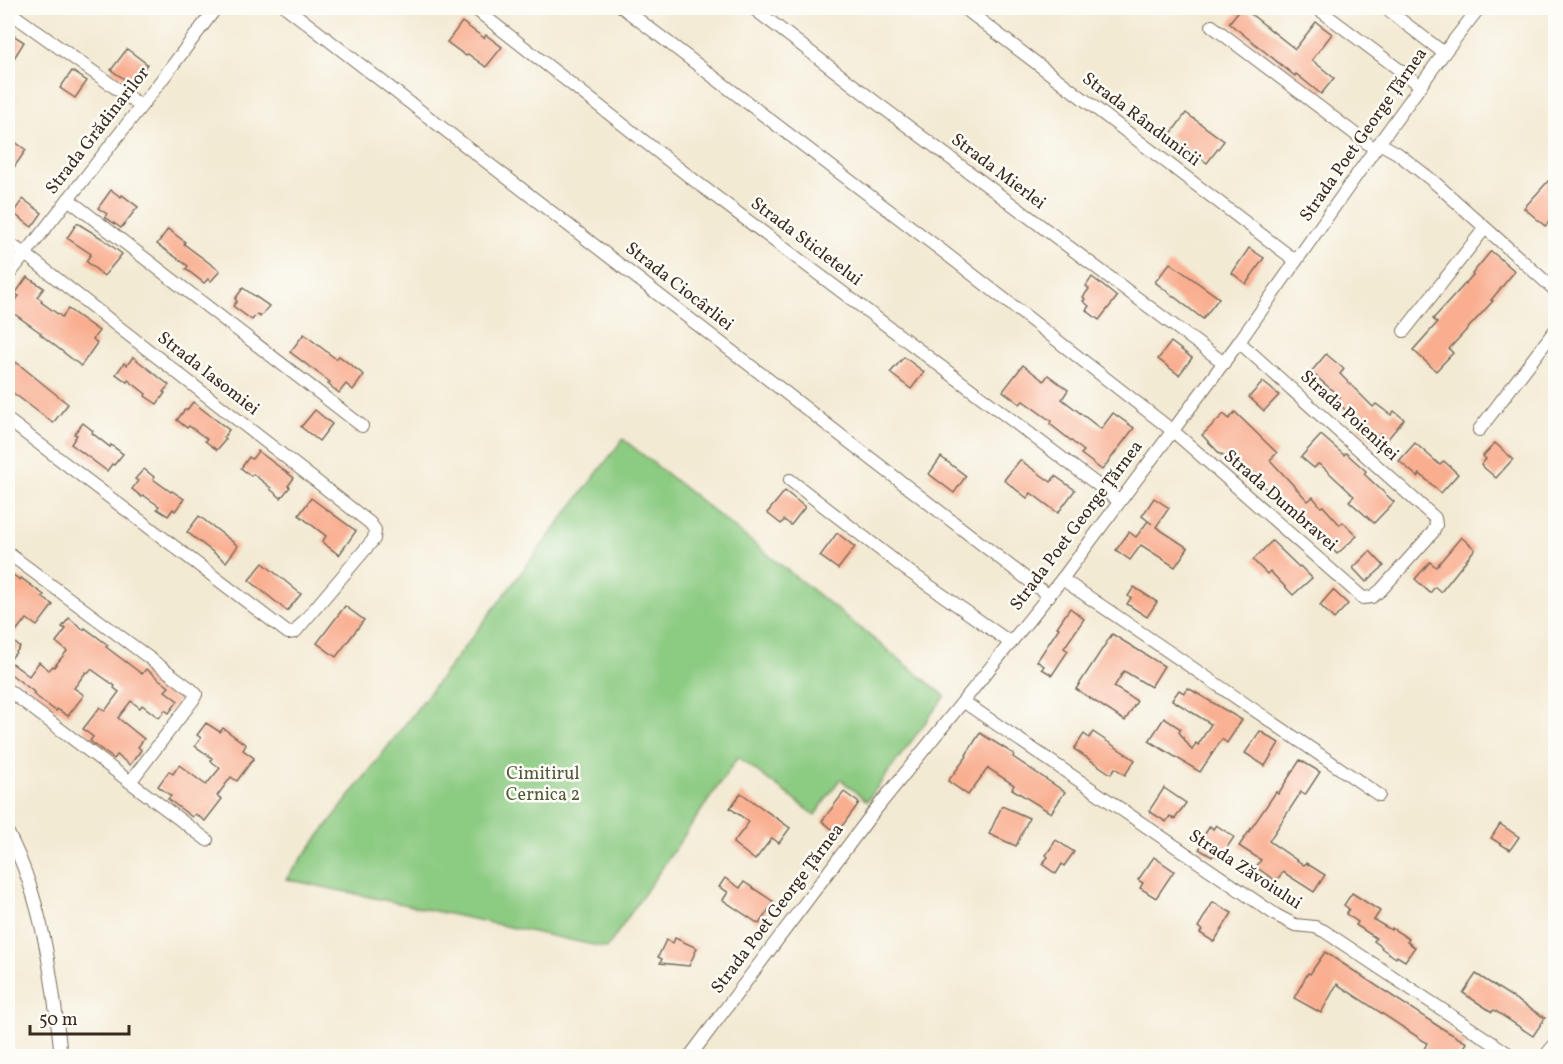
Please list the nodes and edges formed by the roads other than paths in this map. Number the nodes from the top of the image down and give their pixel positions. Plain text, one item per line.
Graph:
1 (216, 8) edge
2 (286, 8) edge
3 (474, 8) edge
4 (623, 8) edge
5 (753, 8) edge
6 (964, 8) edge
7 (1317, 8) edge
8 (1385, 8) edge
9 (1479, 8) edge
10 (8, 11) edge
11 (1212, 26) dead end
12 (1444, 53) junction
13 (1421, 86) junction
14 (141, 106) junction
15 (1377, 146) junction
16 (68, 199) junction
17 (1485, 228) junction
18 (8, 243) edge
19 (25, 254) junction
20 (1296, 261) junction
21 (8, 276) edge
22 (1556, 291) edge
23 (1556, 329) edge
24 (1404, 331) dead end
25 (1239, 342) junction
26 (1224, 363) junction
27 (8, 420) edge
28 (362, 426) dead end
29 (1479, 430) dead end
30 (1173, 431) junction
31 (790, 480) dead end
32 (1119, 501) junction
33 (8, 553) edge
34 (1062, 579) junction
35 (1049, 596) junction
36 (1363, 598) joint
37 (1011, 643) junction
38 (8, 690) edge
39 (964, 702) junction
40 (130, 782) junction
41 (1378, 795) dead end
42 (8, 833) edge
43 (207, 840) dead end
44 (1556, 1043) edge
45 (61, 1056) edge
46 (690, 1056) edge
47 (1512, 1056) edge
48 (1545, 1056) edge

1 - 14 street, Strada Grădinarilor
2 - 35 street, Strada Ciocârliei
3 - 32 street, Strada Sticletelui
4 - 30 street, Strada Dumbravei
5 - 26 street, Strada Mierlei
6 - 20 street, Strada Rândunicii
7 - 13 street
8 - 12 street
9 - 12 street, Strada Poet George Țărnea
10 - 14 street
11 - 15 street
12 - 13 street, Strada Poet George Țărnea
13 - 15 street, Strada Poet George Țărnea
14 - 16 street, Strada Grădinarilor
15 - 17 street
15 - 20 street, Strada Poet George Țărnea
16 - 19 street, Strada Grădinarilor
16 - 28 street
17 - 22 street
17 - 24 street
18 - 19 street, Strada Iasomiei
19 - 21 street, Strada Grădinarilor
19 - 27 street, Strada Iasomiei
20 - 25 street, Strada Poet George Țărnea
23 - 29 street
25 - 26 street, Strada Poet George Țărnea
25 - 36 street, Strada Poieniței
26 - 30 street, Strada Poet George Țărnea
30 - 32 street, Strada Poet George Țărnea
30 - 36 street, Strada Dumbravei
31 - 37 street
32 - 34 street, Strada Poet George Țărnea
33 - 40 street
34 - 35 street, Strada Poet George Țărnea
34 - 41 street
35 - 37 street, Strada Poet George Țărnea
37 - 39 street, Strada Poet George Țărnea
38 - 40 street
39 - 46 street, Strada Poet George Țărnea
39 - 47 street, Strada Zăvoiului
40 - 43 street
42 - 45 street
44 - 48 street

